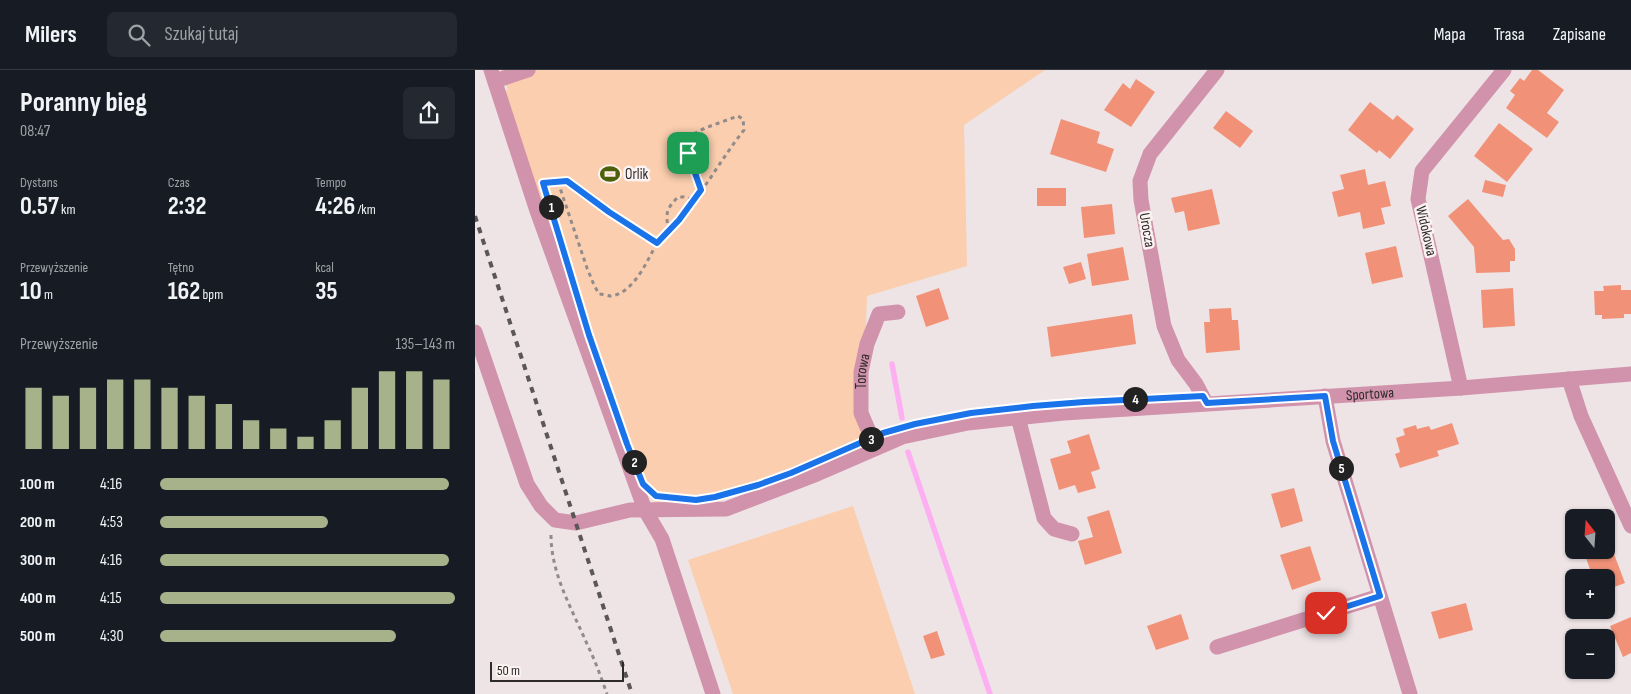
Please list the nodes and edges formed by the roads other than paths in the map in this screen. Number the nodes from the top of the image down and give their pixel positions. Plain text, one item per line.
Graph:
1 (528, 70) edge
2 (1217, 70) edge
3 (1504, 70) edge
4 (493, 75) edge
5 (898, 312) dead end
6 (475, 332) edge
7 (1631, 374) edge
8 (1569, 379) junction
9 (1461, 388) junction
10 (1325, 396) junction
11 (1207, 403) junction
12 (1018, 417) junction
13 (876, 448) junction
14 (645, 510) junction
15 (1631, 526) edge
16 (1072, 534) dead end
17 (1380, 596) junction
18 (1217, 648) dead end
19 (713, 694) edge
20 (1410, 694) edge

1 - 4 street
2 - 11 street, Urocza
3 - 9 street, Widokowa
4 - 14 street
5 - 13 street, Torowa
6 - 14 street, Sportowa
7 - 8 street, Sportowa
8 - 9 street, Sportowa
8 - 15 street
9 - 10 street, Sportowa
10 - 11 street, Sportowa
10 - 17 street
11 - 12 street, Sportowa
12 - 13 street, Sportowa
12 - 16 street
13 - 14 street, Sportowa
14 - 19 street
17 - 18 street
17 - 20 street

